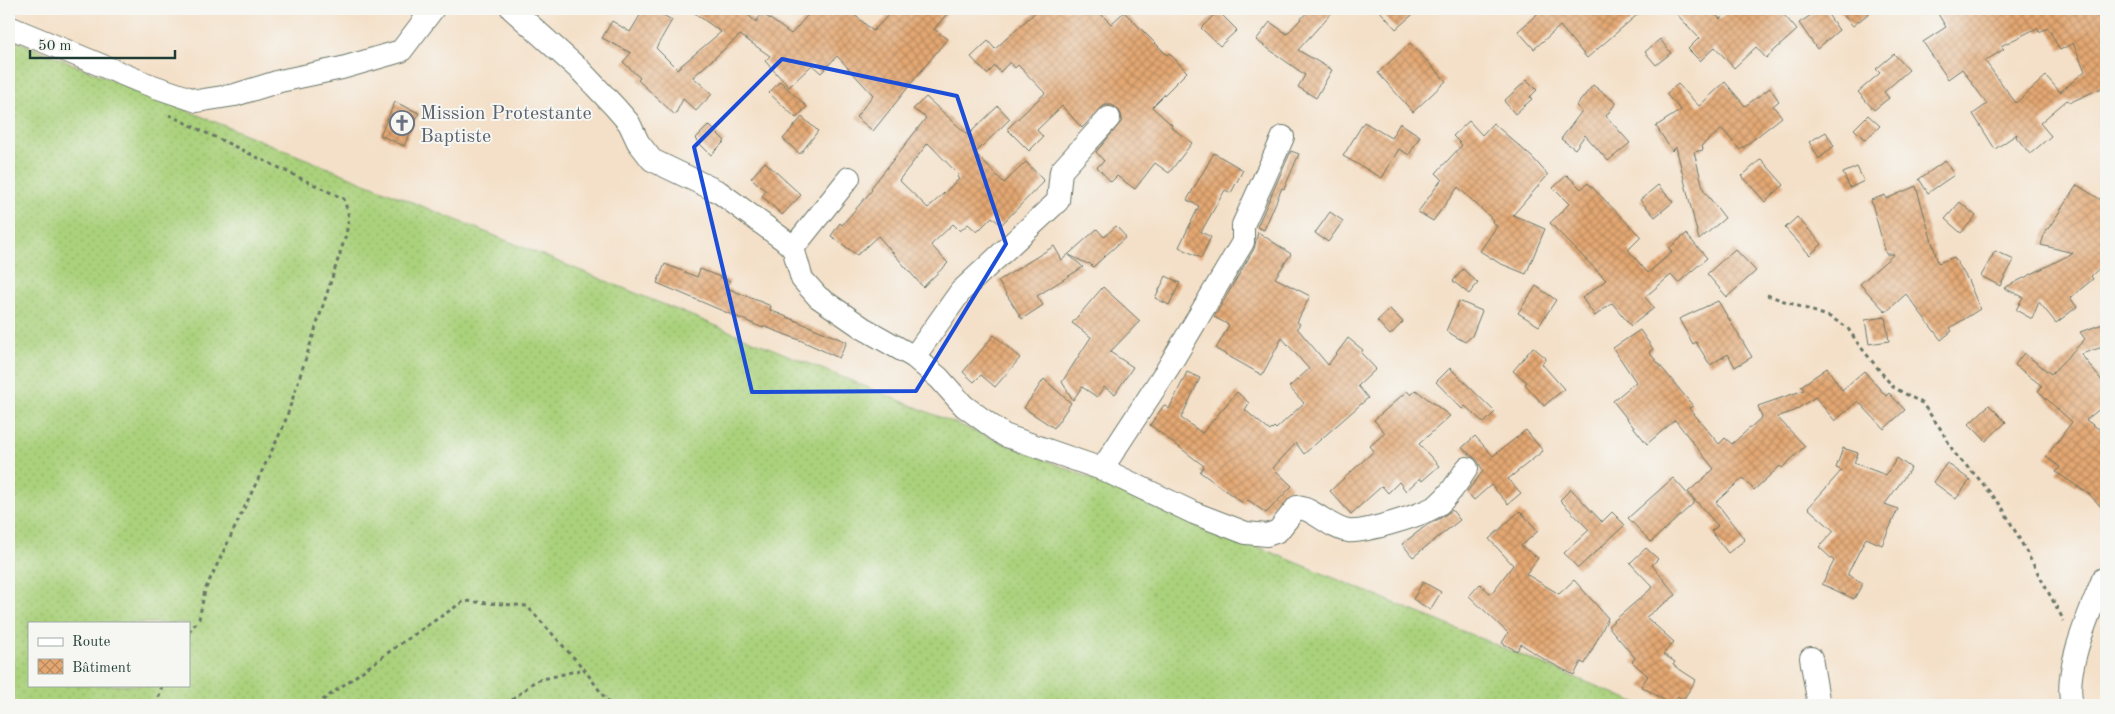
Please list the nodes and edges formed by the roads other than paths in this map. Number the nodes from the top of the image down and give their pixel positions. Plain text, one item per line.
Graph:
1 (433, 9) edge
2 (512, 9) edge
3 (9, 26) edge
4 (1109, 118) dead end
5 (1283, 137) dead end
6 (849, 178) dead end
7 (792, 248) junction
8 (914, 357) junction
9 (1102, 468) junction
10 (1467, 468) dead end
11 (2103, 579) dead end
12 (1811, 658) dead end
13 (1819, 705) edge
14 (2072, 705) edge

1 - 3 street
2 - 7 street
4 - 8 street
5 - 9 street
6 - 7 street
7 - 8 street
8 - 9 street
9 - 10 street
11 - 14 street
12 - 13 street

